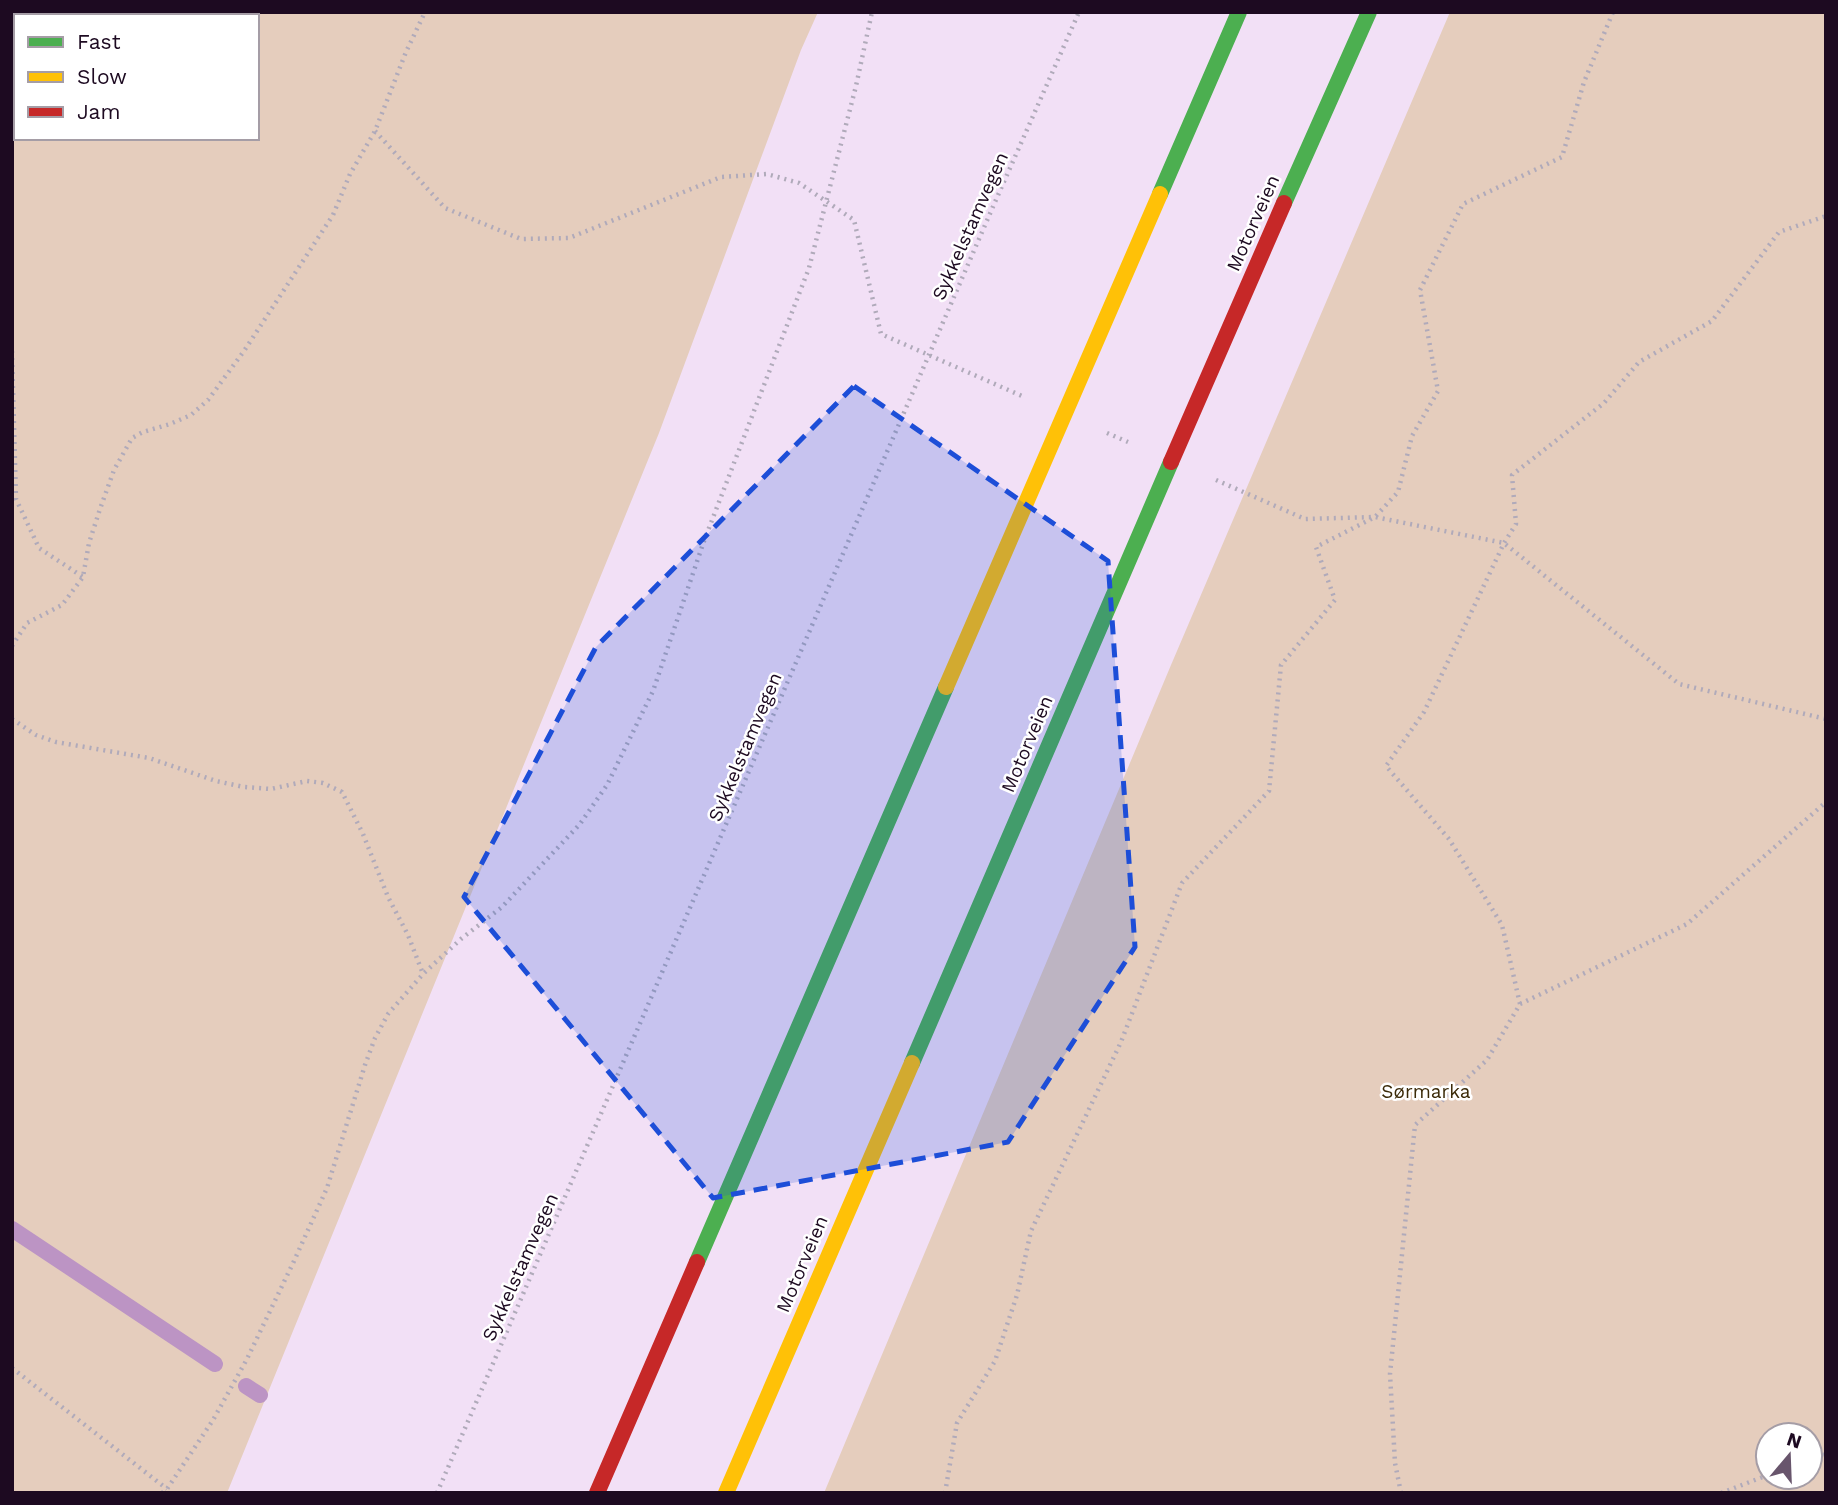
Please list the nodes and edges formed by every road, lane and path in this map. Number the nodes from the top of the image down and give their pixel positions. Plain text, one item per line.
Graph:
1 (425, 12) edge
2 (872, 12) edge
3 (1079, 12) edge
4 (1239, 12) edge
5 (1369, 12) edge
6 (1613, 12) edge
7 (375, 131) junction
8 (827, 202) junction
9 (1826, 216) edge
10 (12, 351) edge
11 (1012, 392) dead end
12 (1375, 517) junction
13 (1306, 519) dead end
14 (1504, 543) junction
15 (83, 577) junction
16 (12, 646) edge
17 (12, 719) edge
18 (1826, 719) edge
19 (1826, 802) edge
20 (423, 974) junction
21 (1520, 1004) junction
22 (12, 1368) edge
23 (1754, 1480) edge
24 (165, 1491) edge
25 (437, 1493) edge
26 (597, 1493) edge
27 (726, 1493) edge
28 (945, 1493) edge
29 (1401, 1493) edge
30 (1721, 1493) edge

1 - 7 path
2 - 8 path
3 - 25 path, Sykkelstamvegen
4 - 26 highway
5 - 27 highway, Motorveien
6 - 12 path
7 - 8 path
7 - 15 path
8 - 11 path
8 - 20 path
9 - 14 path
10 - 15 path
12 - 13 path
12 - 14 path
12 - 28 path
14 - 18 path
14 - 21 path
15 - 16 path
17 - 20 path
19 - 21 path
20 - 24 path
21 - 29 path
22 - 24 path
23 - 30 path

